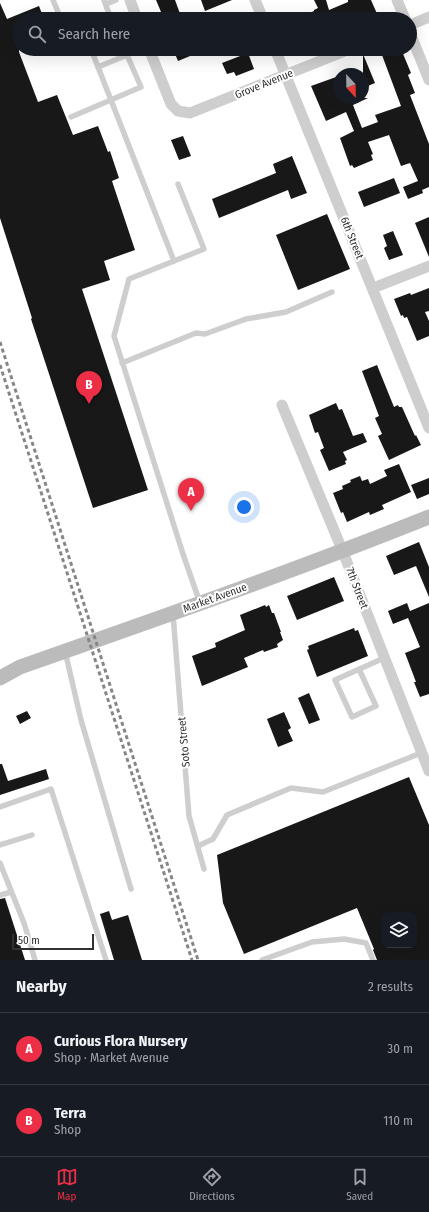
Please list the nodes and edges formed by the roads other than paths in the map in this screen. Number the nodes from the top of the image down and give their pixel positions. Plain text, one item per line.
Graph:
1 (116, 0) edge
2 (130, 0) edge
3 (255, 0) edge
4 (397, 0) edge
5 (56, 1) edge
6 (105, 2) edge
7 (59, 12) edge
8 (109, 12) edge
9 (134, 12) edge
10 (260, 12) edge
11 (401, 12) edge
12 (429, 17) edge
13 (417, 22) edge
14 (417, 50) edge
15 (94, 56) edge
16 (125, 56) edge
17 (127, 56) edge
18 (152, 56) edge
19 (278, 56) edge
20 (332, 56) edge
21 (98, 67) junction
22 (285, 75) junction
23 (429, 80) edge
24 (111, 100) junction
25 (71, 117) dead end
26 (178, 184) dead end
27 (174, 261) junction
28 (429, 266) edge
29 (373, 288) junction
30 (332, 292) dead end
31 (122, 363) junction
32 (282, 405) dead end
33 (429, 428) edge
34 (429, 516) edge
35 (343, 552) junction
36 (200, 604) junction
37 (174, 614) junction
38 (65, 651) junction
39 (384, 658) junction
40 (359, 669) junction
41 (0, 678) edge
42 (421, 753) junction
43 (428, 767) edge
44 (0, 806) edge
45 (32, 835) dead end
46 (0, 845) edge
47 (198, 846) junction
48 (0, 863) edge
49 (204, 869) dead end
50 (131, 889) dead end
51 (11, 892) junction
52 (0, 896) edge
53 (35, 960) edge
54 (106, 960) edge
55 (262, 960) edge
56 (373, 960) edge

1 - 6 lane
2 - 9 street
3 - 10 street
4 - 11 street
5 - 7 lane
6 - 8 lane
12 - 13 street
14 - 23 street
15 - 21 lane
16 - 21 lane
17 - 24 lane
18 - 22 street, Grove Avenue
19 - 22 street, 6th Street
20 - 22 street, Grove Avenue
21 - 24 lane
22 - 29 street, 6th Street
24 - 25 lane
24 - 27 lane
26 - 27 lane
27 - 31 lane
28 - 29 street
29 - 33 street, 6th Street
30 - 31 lane
31 - 36 lane
32 - 35 street, 7th Street
34 - 35 street, Market Avenue
35 - 36 street, Market Avenue
35 - 39 street, 7th Street
36 - 37 street, Market Avenue
37 - 38 street, Market Avenue
37 - 47 lane, Soto Street
38 - 41 street, Market Avenue
38 - 50 lane
39 - 40 lane
39 - 42 street, 7th Street
40 - 40 lane
42 - 43 street, 7th Street
42 - 47 lane
44 - 54 lane
45 - 46 lane
47 - 49 lane, Soto Street
48 - 51 lane
51 - 52 lane
51 - 53 lane
55 - 56 lane

